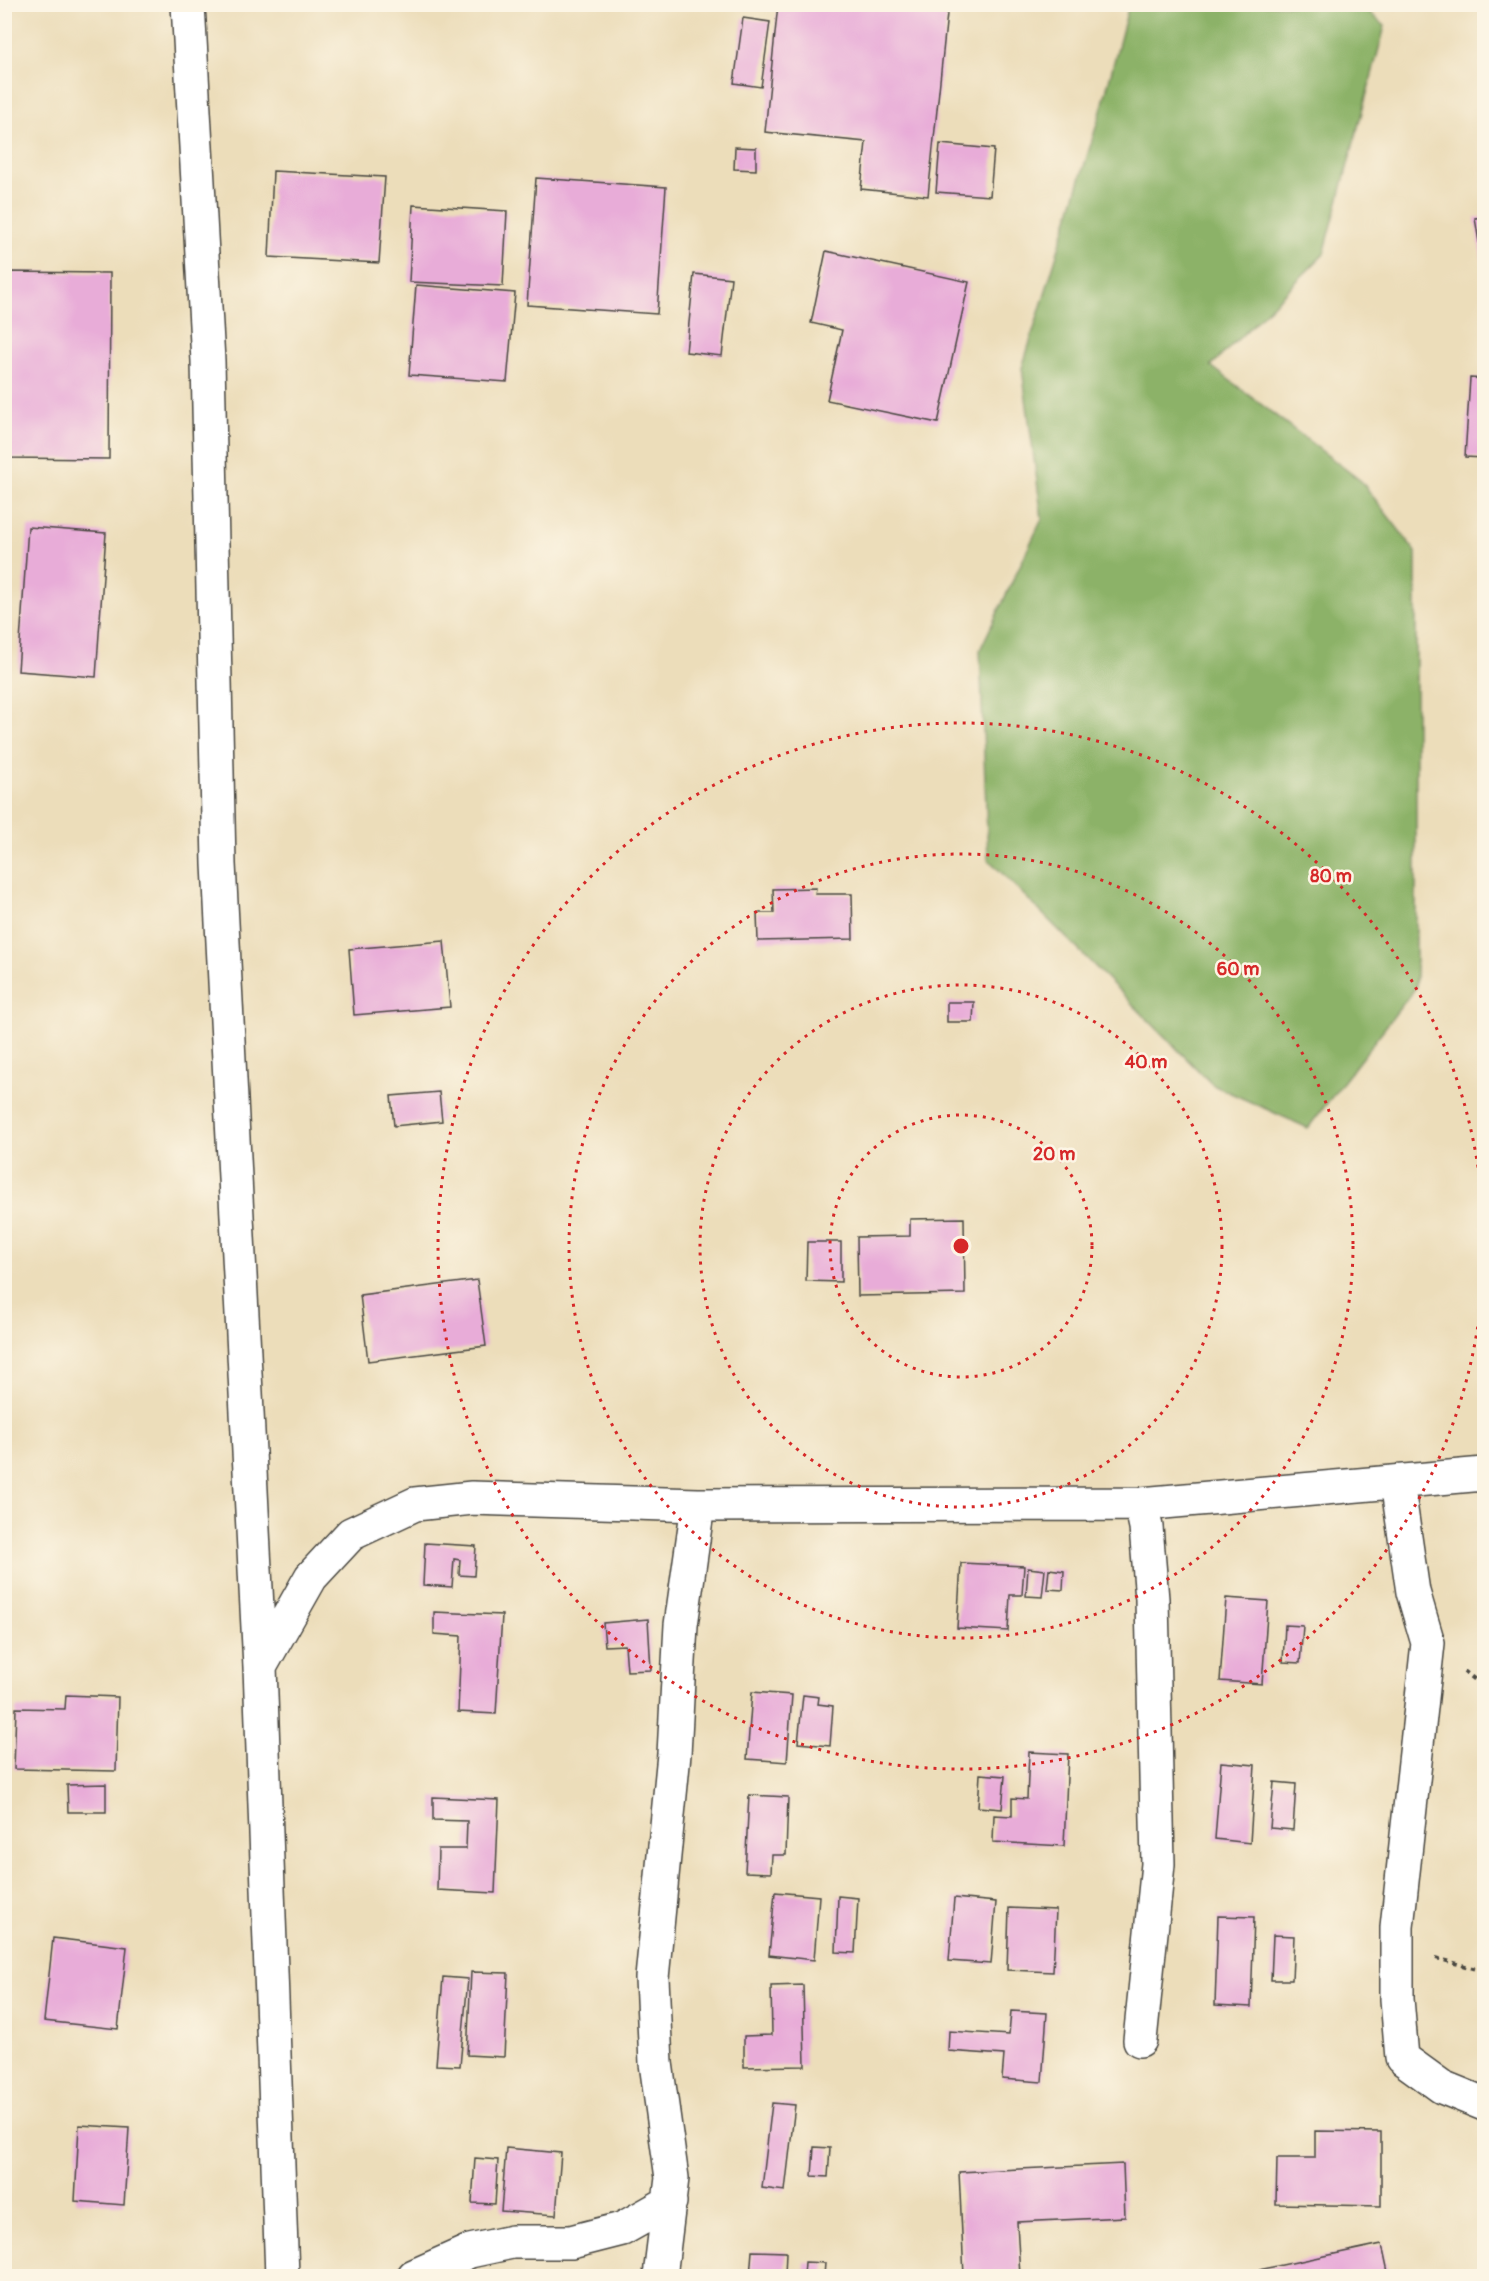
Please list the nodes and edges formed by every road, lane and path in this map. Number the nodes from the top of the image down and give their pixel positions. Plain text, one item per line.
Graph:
1 (188, 4) edge
2 (1485, 1474) edge
3 (1397, 1482) junction
4 (1141, 1504) junction
5 (698, 1505) junction
6 (260, 1667) junction
7 (1398, 1947) junction
8 (1485, 1971) edge
9 (1140, 2040) dead end
10 (1485, 2104) edge
11 (670, 2202) junction
12 (282, 2277) edge
13 (414, 2277) edge
14 (660, 2277) edge

1 - 6 street
2 - 3 street
3 - 4 street
3 - 7 street
4 - 5 street
4 - 9 street
5 - 6 street
5 - 11 street
6 - 12 street
7 - 8 path
7 - 10 street
11 - 13 street
11 - 14 street

